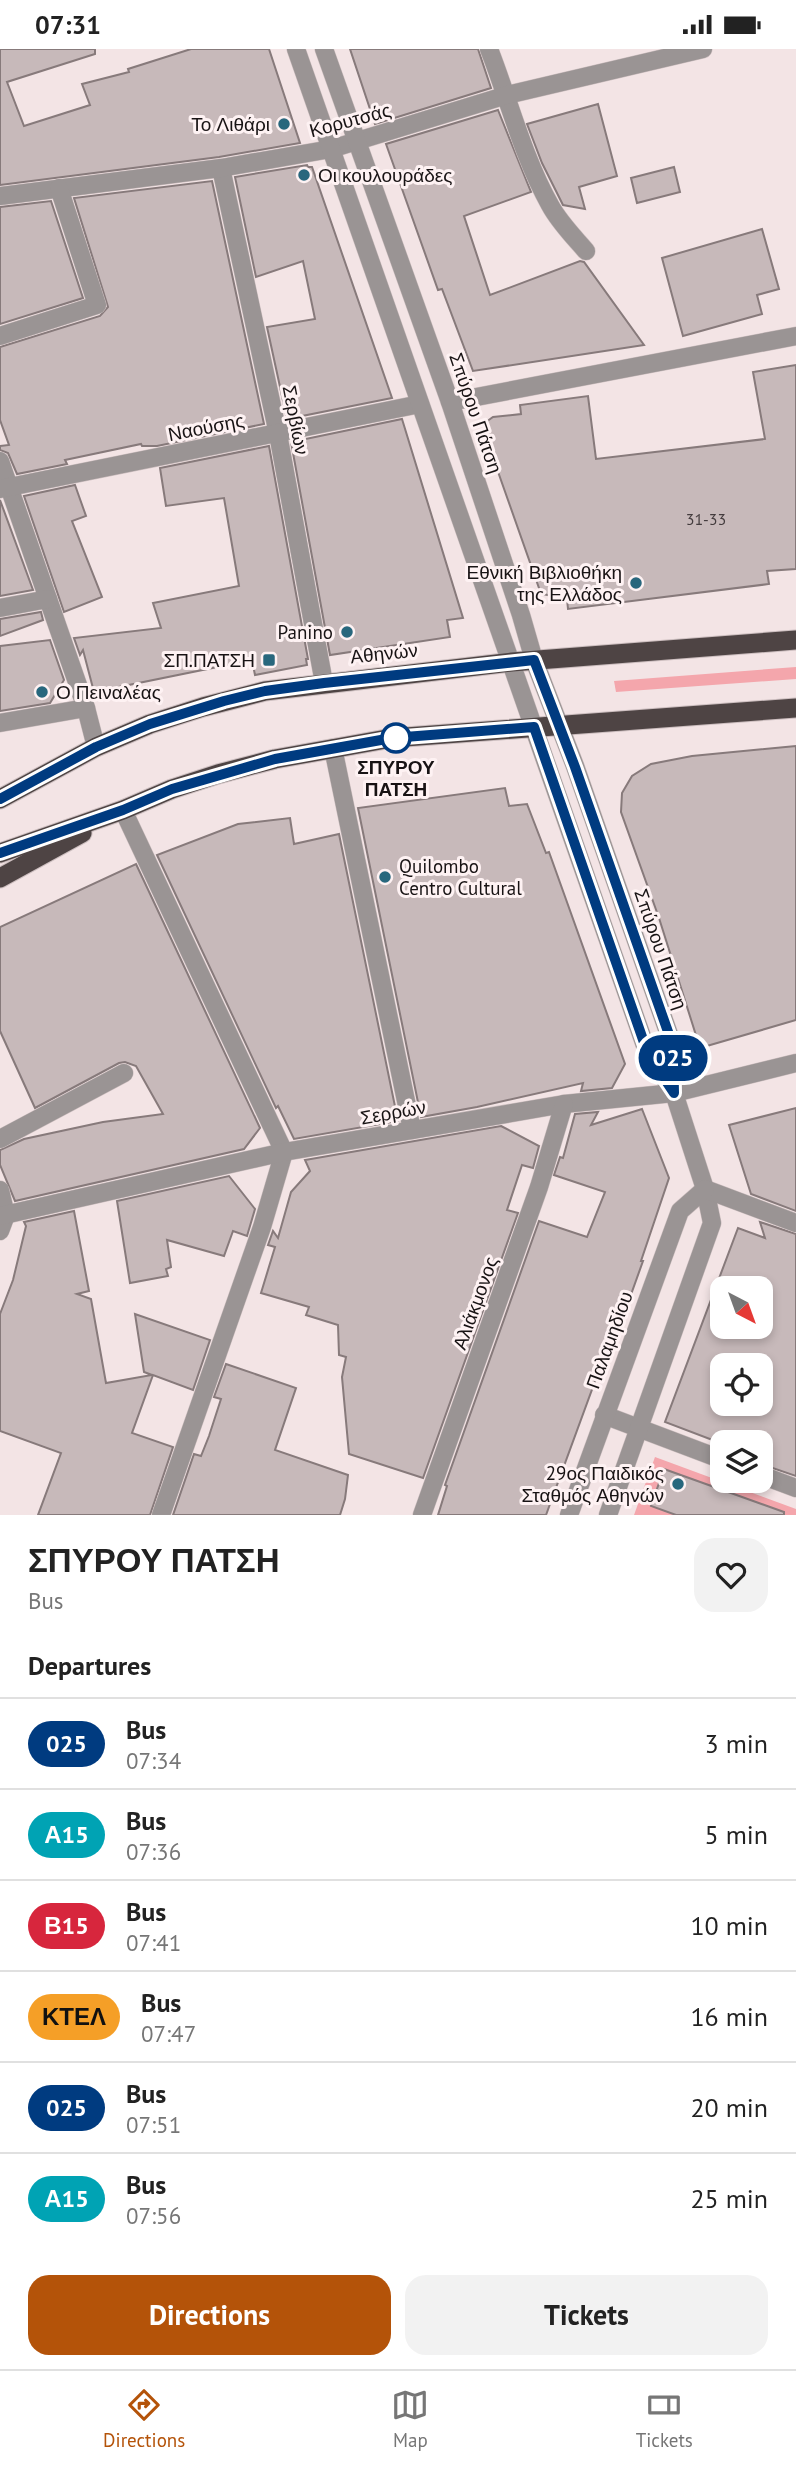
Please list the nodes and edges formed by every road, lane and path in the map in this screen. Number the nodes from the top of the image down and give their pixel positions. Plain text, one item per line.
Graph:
1 (296, 49) edge
2 (324, 49) edge
3 (489, 49) edge
4 (703, 49) edge
5 (507, 95) junction
6 (357, 143) junction
7 (331, 149) junction
8 (220, 168) junction
9 (58, 188) junction
10 (0, 195) edge
11 (586, 251) dead end
12 (0, 336) edge
13 (796, 336) edge
14 (450, 402) junction
15 (420, 404) junction
16 (278, 434) junction
17 (0, 461) edge
18 (4, 488) edge
19 (48, 599) junction
20 (0, 608) edge
21 (796, 640) edge
22 (534, 660) junction
23 (512, 662) junction
24 (324, 683) junction
25 (86, 708) junction
26 (796, 708) edge
27 (0, 723) edge
28 (558, 726) junction
29 (534, 727) junction
30 (96, 747) junction
31 (333, 748) junction
32 (0, 799) edge
33 (123, 810) junction
34 (0, 853) edge
35 (0, 879) edge
36 (796, 1063) edge
37 (124, 1073) dead end
38 (674, 1093) junction
39 (564, 1104) junction
40 (412, 1130) junction
41 (0, 1139) edge
42 (284, 1152) junction
43 (705, 1189) junction
44 (0, 1190) edge
45 (2, 1221) edge
46 (796, 1223) edge
47 (604, 1415) junction
48 (640, 1429) junction
49 (710, 1455) edge
50 (773, 1479) edge
51 (796, 1488) edge
52 (161, 1515) edge
53 (422, 1515) edge
54 (569, 1515) edge
55 (608, 1515) edge

1 - 7 street
2 - 6 street, Σπύρου Πάτση
3 - 5 street
4 - 5 street, Κορυτσάς
5 - 6 street, Κορυτσάς
5 - 11 street
6 - 7 street, Κορυτσάς
6 - 14 street, Σπύρου Πάτση
7 - 8 street, Κορυτσάς
7 - 15 street
8 - 9 street, Κορυτσάς
8 - 16 street, Σερβίων
9 - 10 street, Κορυτσάς
9 - 12 street
13 - 14 street
14 - 22 street, Σπύρου Πάτση
15 - 16 street, Ναούσης
15 - 23 street
16 - 18 street, Ναούσης
16 - 24 street, Σερβίων
17 - 18 street
18 - 19 street
19 - 20 street
19 - 25 street
21 - 22 highway, Αθηνών
22 - 23 highway, Αθηνών
22 - 28 street, Σπύρου Πάτση
23 - 24 highway, Αθηνών
23 - 29 street
24 - 30 highway, Αθηνών
25 - 27 street
25 - 30 street
26 - 28 highway
28 - 29 highway
28 - 38 street, Σπύρου Πάτση
29 - 31 highway
29 - 38 street
30 - 32 highway, Αθηνών
31 - 33 highway
31 - 40 street
33 - 34 highway
33 - 35 highway
33 - 42 street
36 - 38 street, Σερρών
37 - 41 street
38 - 39 street, Σερρών
38 - 43 street
39 - 40 street, Σερρών
39 - 53 street, Αλιάκμονος
40 - 42 street, Σερρών
42 - 45 street, Σερρών
42 - 52 street
43 - 46 street
43 - 47 street, Παλαμηδίου
43 - 48 street
44 - 45 street
47 - 48 street
47 - 54 street, Παλαμηδίου
48 - 49 street
48 - 55 street
50 - 51 street

